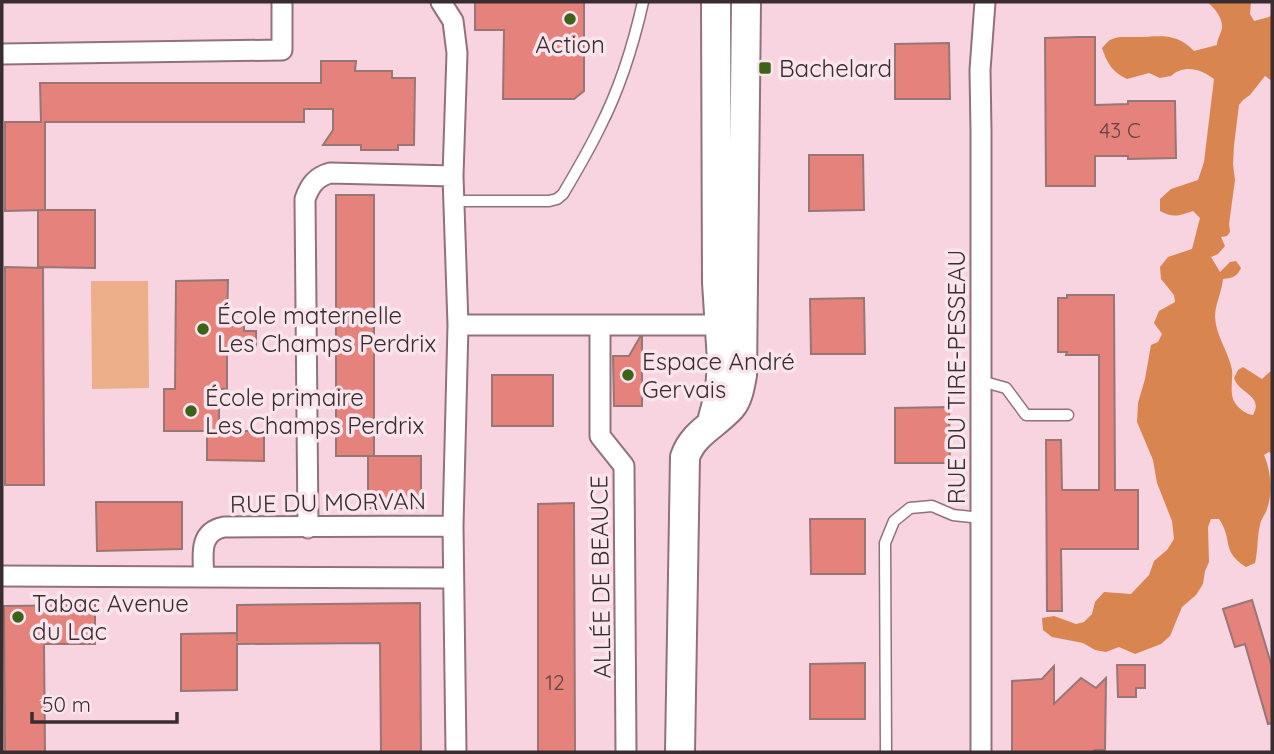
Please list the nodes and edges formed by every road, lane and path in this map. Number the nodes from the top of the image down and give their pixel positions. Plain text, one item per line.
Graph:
1 (282, 2) edge
2 (440, 2) edge
3 (643, 2) edge
4 (716, 2) edge
5 (746, 2) edge
6 (985, 2) edge
7 (2, 54) edge
8 (453, 176) junction
9 (454, 201) junction
10 (730, 324) junction
11 (458, 325) junction
12 (600, 326) junction
13 (981, 381) junction
14 (1068, 415) dead end
15 (981, 518) junction
16 (453, 526) junction
17 (308, 528) junction
18 (2, 576) edge
19 (204, 577) junction
20 (453, 578) junction
21 (456, 752) edge
22 (626, 752) edge
23 (680, 752) edge
24 (886, 752) edge
25 (981, 752) edge

1 - 7 street
2 - 8 street
3 - 9 lane
4 - 10 street
5 - 10 street
6 - 13 street, RUE DU TIRE-PESSEAU
8 - 9 street
8 - 17 street
9 - 11 street
10 - 12 street
10 - 23 street
11 - 12 street
11 - 16 street
12 - 22 street, ALLÉE DE BEAUCE
13 - 14 lane
13 - 15 street, RUE DU TIRE-PESSEAU
15 - 24 lane
15 - 25 street, RUE DU TIRE-PESSEAU
16 - 17 street, RUE DU MORVAN
16 - 20 street
17 - 19 street, RUE DU MORVAN
18 - 19 street
19 - 20 street
20 - 21 street

